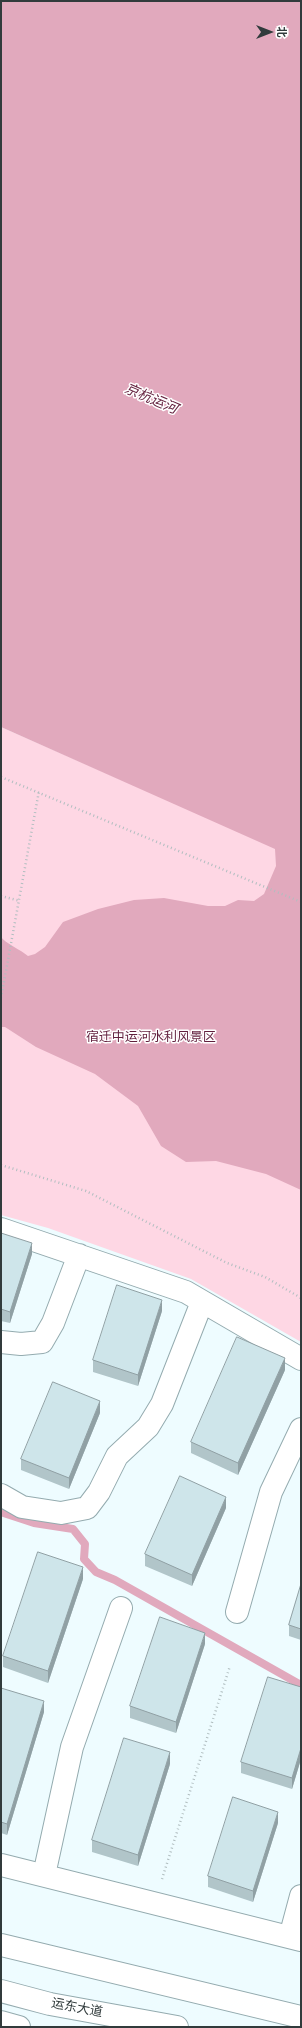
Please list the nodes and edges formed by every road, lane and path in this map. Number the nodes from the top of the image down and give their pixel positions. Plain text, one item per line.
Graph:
1 (1, 777) edge
2 (39, 791) junction
3 (1, 896) edge
4 (20, 901) junction
5 (301, 902) edge
6 (1, 998) edge
7 (1, 1165) edge
8 (1, 1229) edge
9 (79, 1255) junction
10 (301, 1298) edge
11 (202, 1302) junction
12 (1, 1342) edge
13 (301, 1359) edge
14 (301, 1429) edge
15 (1, 1495) edge
16 (121, 1608) dead end
17 (237, 1612) dead end
18 (230, 1666) dead end
19 (1, 1865) edge
20 (44, 1875) junction
21 (301, 1896) edge
22 (154, 1903) junction
23 (295, 1938) edge
24 (1, 1945) edge
25 (1, 1991) edge
26 (301, 2017) edge
27 (1, 2022) edge
28 (19, 2027) edge
29 (177, 2027) edge

1 - 2 path
2 - 4 path
2 - 5 path
3 - 4 path
4 - 6 path
7 - 10 path
8 - 9 main road
9 - 11 main road
9 - 12 main road
11 - 13 main road
11 - 15 main road
14 - 17 main road
16 - 20 main road
18 - 22 path
19 - 20 main road
20 - 22 main road
21 - 23 main road
22 - 23 main road
24 - 26 main road
25 - 29 main road, 运东大道
27 - 28 main road

